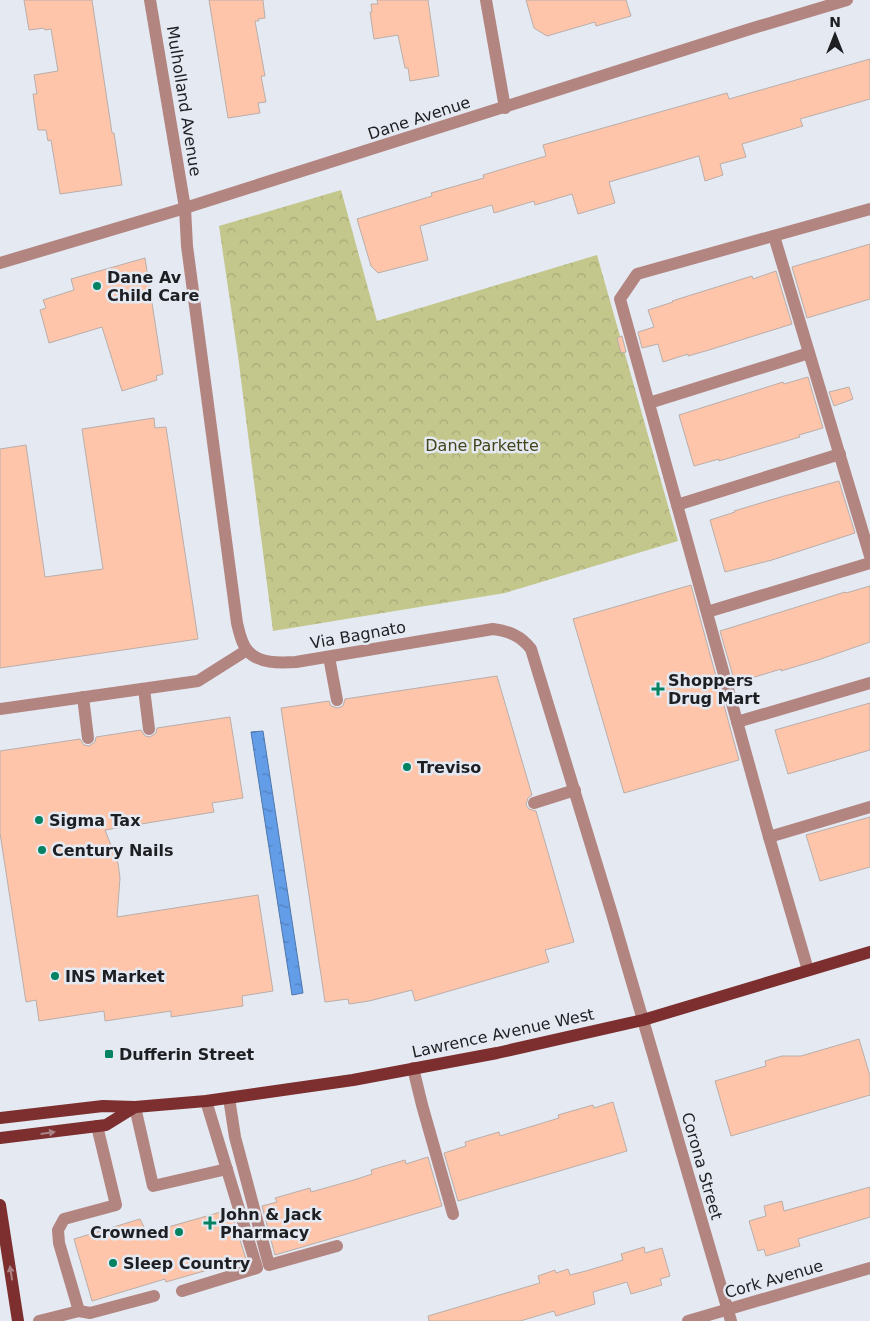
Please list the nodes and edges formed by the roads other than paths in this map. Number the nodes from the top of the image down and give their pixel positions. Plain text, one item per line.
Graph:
1 (150, 0) edge
2 (486, 0) edge
3 (847, 0) edge
4 (505, 108) junction
5 (185, 208) junction
6 (870, 209) edge
7 (774, 236) junction
8 (0, 263) edge
9 (809, 353) junction
10 (649, 403) junction
11 (840, 454) junction
12 (677, 505) junction
13 (870, 556) edge
14 (870, 563) edge
15 (707, 612) junction
16 (247, 650) junction
17 (329, 657) junction
18 (870, 683) edge
19 (144, 689) junction
20 (83, 697) junction
21 (336, 700) dead end
22 (0, 709) edge
23 (737, 722) junction
24 (149, 729) dead end
25 (88, 738) dead end
26 (575, 790) junction
27 (534, 803) dead end
28 (870, 807) edge
29 (769, 837) junction
30 (870, 952) edge
31 (808, 970) junction
32 (643, 1020) junction
33 (413, 1068) junction
34 (229, 1098) junction
35 (206, 1101) junction
36 (135, 1107) junction
37 (0, 1118) edge
38 (97, 1126) junction
39 (0, 1138) edge
40 (227, 1169) junction
41 (0, 1205) edge
42 (454, 1214) dead end
43 (337, 1246) dead end
44 (870, 1268) edge
45 (182, 1291) dead end
46 (154, 1296) dead end
47 (79, 1311) junction
48 (729, 1315) edge
49 (18, 1321) edge
50 (39, 1321) edge
51 (688, 1321) edge

1 - 5 street, Mulholland Avenue
2 - 4 street
3 - 4 street, Dane Avenue
4 - 5 street, Dane Avenue
5 - 8 street, Dane Avenue
5 - 16 street
6 - 7 street
7 - 9 street
7 - 10 street
9 - 10 street
9 - 11 street
10 - 12 street
11 - 12 street
11 - 13 street
12 - 15 street
14 - 15 street
15 - 23 street
16 - 17 street, Via Bagnato
16 - 19 street
17 - 21 street
17 - 26 street, Via Bagnato
18 - 23 street
19 - 20 street
19 - 24 street
20 - 22 street
20 - 25 street
23 - 29 street
26 - 27 street
26 - 32 street, Via Bagnato
28 - 29 street
29 - 31 street
30 - 31 main road, Lawrence Avenue West
31 - 32 main road, Lawrence Avenue West
32 - 33 main road, Lawrence Avenue West
32 - 48 street, Corona Street
33 - 34 main road, Lawrence Avenue West
33 - 42 street
34 - 35 main road, Lawrence Avenue West
34 - 43 street
35 - 36 main road, Lawrence Avenue West
35 - 40 street
36 - 37 main road, Lawrence Avenue West
36 - 38 main road, Lawrence Avenue West
36 - 40 street
39 -> 38 main road, Lawrence Avenue West
38 - 47 street
40 - 45 street
49 -> 41 main road
44 - 48 street, Cork Avenue
46 - 47 street
47 - 50 street
48 - 51 street, Cork Avenue

